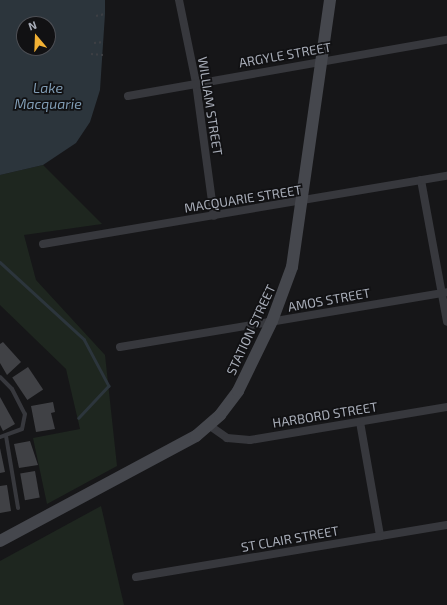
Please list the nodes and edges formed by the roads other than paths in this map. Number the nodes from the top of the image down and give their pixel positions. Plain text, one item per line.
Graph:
1 (179, 0) edge
2 (330, 0) edge
3 (447, 40) edge
4 (323, 61) junction
5 (196, 83) junction
6 (128, 96) dead end
7 (447, 176) edge
8 (421, 180) junction
9 (303, 202) junction
10 (214, 216) junction
11 (43, 244) dead end
12 (445, 292) edge
13 (272, 322) junction
14 (447, 322) edge
15 (120, 347) dead end
16 (0, 377) edge
17 (447, 407) edge
18 (360, 422) junction
19 (210, 426) junction
20 (6, 436) junction
21 (0, 437) edge
22 (18, 508) dead end
23 (447, 525) edge
24 (380, 536) junction
25 (0, 541) edge
26 (136, 577) dead end

1 - 5 street, WILLIAM STREET
2 - 4 street, STATION STREET
3 - 4 street, ARGYLE STREET
4 - 5 street, ARGYLE STREET
4 - 9 street, STATION STREET
5 - 6 street, ARGYLE STREET
5 - 10 street, WILLIAM STREET
7 - 8 street, MACQUARIE STREET
8 - 9 street, MACQUARIE STREET
8 - 12 street
9 - 10 street, MACQUARIE STREET
9 - 13 street, STATION STREET
10 - 11 street, MACQUARIE STREET
12 - 13 street, AMOS STREET
12 - 14 street
13 - 15 street, AMOS STREET
13 - 19 street, STATION STREET
16 - 20 lane
17 - 18 street, HARBORD STREET
18 - 19 street, HARBORD STREET
18 - 24 street
19 - 25 street, STATION STREET
20 - 21 lane
20 - 22 lane
23 - 24 street, ST CLAIR STREET
24 - 26 street, ST CLAIR STREET

